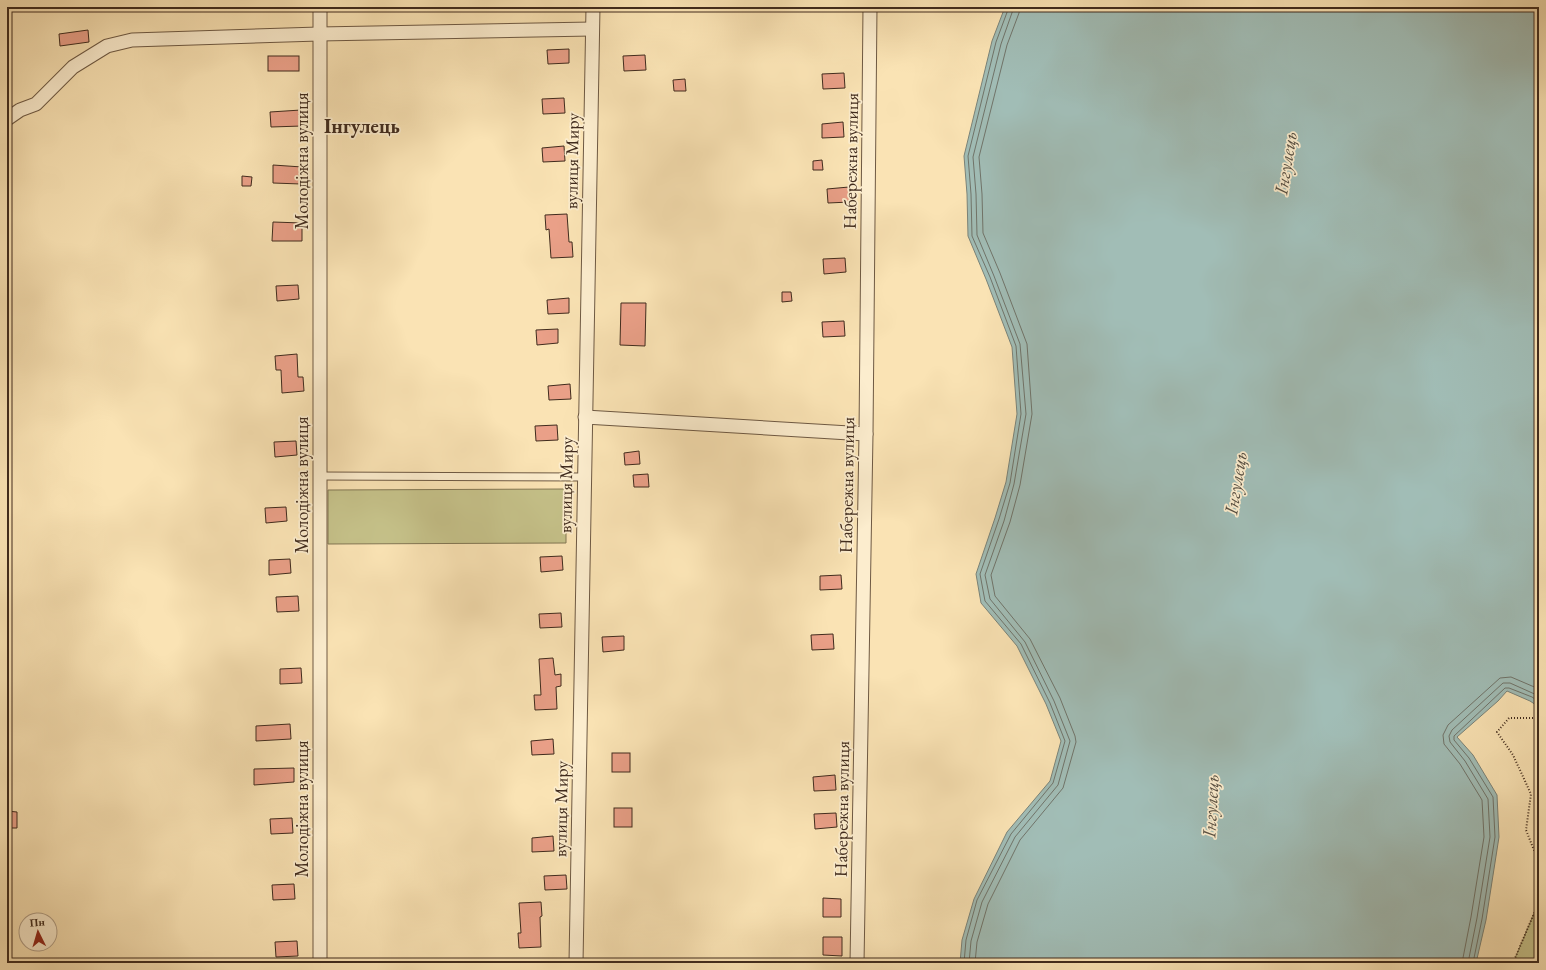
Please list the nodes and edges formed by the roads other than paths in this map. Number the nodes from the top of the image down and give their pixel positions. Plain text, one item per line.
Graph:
1 (320, 7) edge
2 (593, 7) edge
3 (870, 7) edge
4 (592, 29) junction
5 (320, 34) junction
6 (7, 119) edge
7 (585, 417) junction
8 (866, 434) junction
9 (320, 476) junction
10 (584, 477) junction
11 (320, 963) edge
12 (576, 963) edge
13 (857, 963) edge

1 - 5 street, Молодіжна вулиця
2 - 4 street, вулиця Миру
3 - 8 street, Набережна вулиця
4 - 5 street
4 - 7 street, вулиця Миру
5 - 6 street
5 - 9 street, Молодіжна вулиця
7 - 8 street
7 - 10 street, вулиця Миру
8 - 13 street, Набережна вулиця
9 - 10 lane
9 - 11 street, Молодіжна вулиця
10 - 12 street, вулиця Миру

